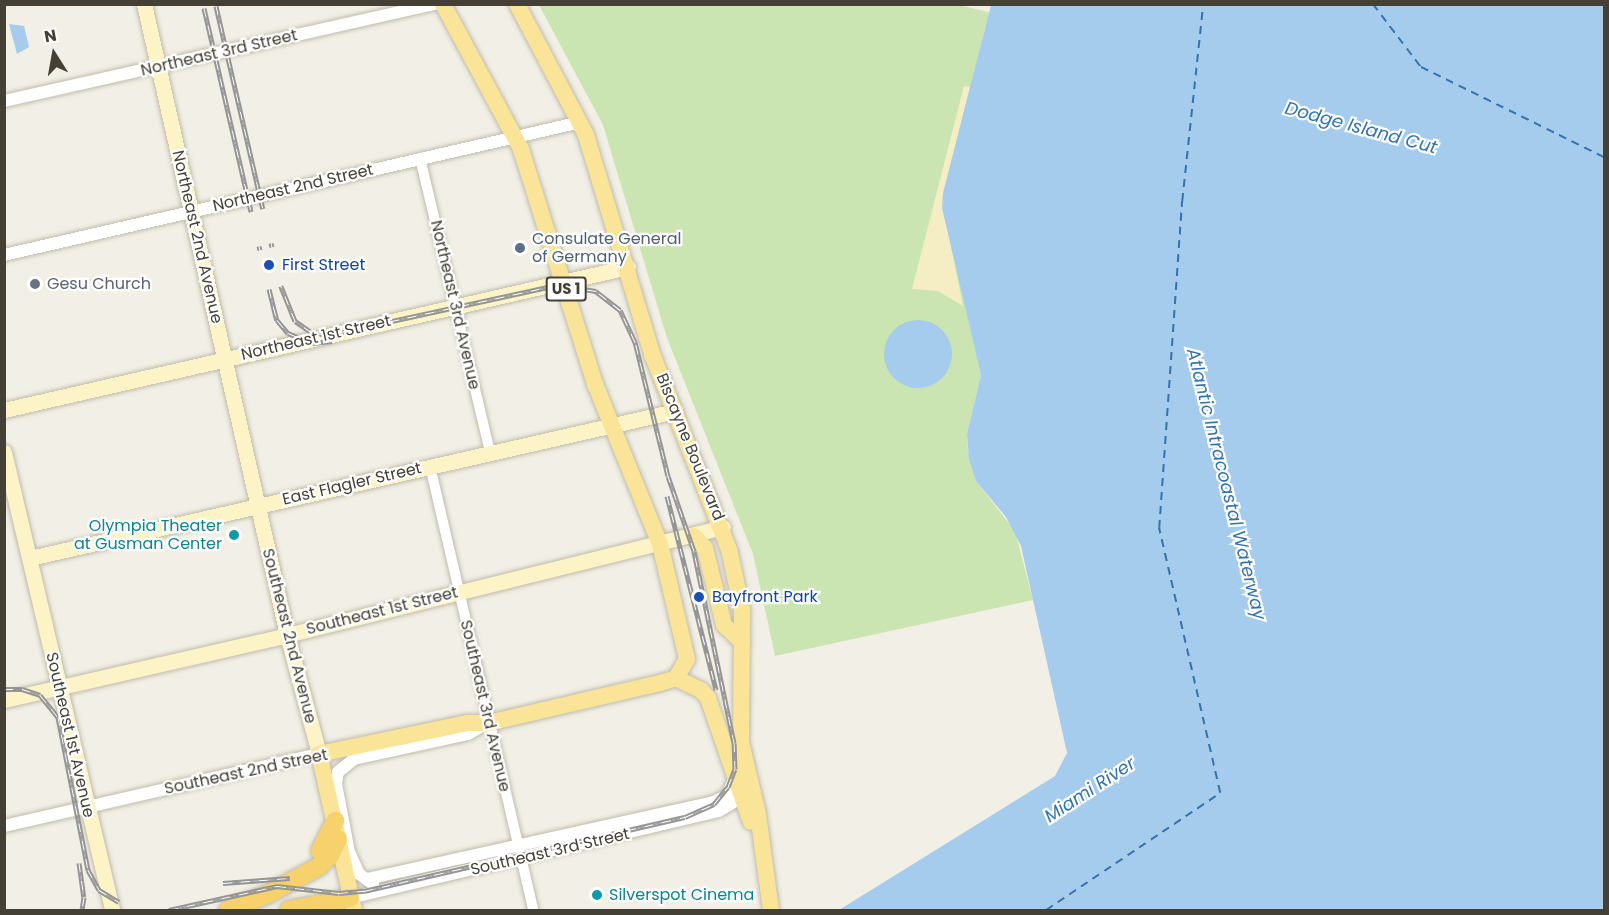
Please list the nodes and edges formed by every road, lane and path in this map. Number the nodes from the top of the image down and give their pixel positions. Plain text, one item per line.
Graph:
1 (144, 4) edge
2 (434, 4) edge
3 (443, 4) edge
4 (517, 4) edge
5 (159, 67) junction
6 (4, 102) edge
7 (581, 122) junction
8 (516, 137) junction
9 (420, 158) junction
10 (191, 211) junction
11 (4, 255) edge
12 (628, 267) junction
13 (564, 280) junction
14 (454, 306) junction
15 (225, 359) junction
16 (4, 410) edge
17 (675, 411) junction
18 (611, 424) junction
19 (4, 452) edge
20 (490, 452) junction
21 (430, 466) junction
22 (258, 506) junction
23 (723, 527) junction
24 (694, 536) junction
25 (660, 544) junction
26 (30, 558) junction
27 (459, 591) junction
28 (287, 635) junction
29 (742, 642) junction
30 (676, 678) junction
31 (58, 688) junction
32 (4, 700) edge
33 (488, 723) junction
34 (319, 754) junction
35 (744, 760) junction
36 (338, 772) joint
37 (737, 783) junction
38 (87, 807) junction
39 (335, 820) junction
40 (4, 826) edge
41 (757, 828) junction
42 (344, 846) junction
43 (518, 846) junction
44 (521, 860) junction
45 (302, 873) junction
46 (367, 879) junction
47 (382, 891) junction
48 (352, 904) edge
49 (111, 910) edge
50 (228, 910) edge
51 (289, 910) edge
52 (533, 910) edge
53 (771, 910) edge

1 - 5 main road, Northeast 2nd Avenue
2 - 5 street, Northeast 3rd Street
3 - 8 main road, US 1
4 - 7 main road, Biscayne Boulevard
5 - 6 street, Northeast 3rd Street
5 - 10 main road, Northeast 2nd Avenue
7 - 8 street, Northeast 2nd Street
7 - 12 main road, Biscayne Boulevard
8 - 9 street, Northeast 2nd Street
8 - 13 main road, US 1
9 - 10 street, Northeast 2nd Street
9 - 14 street, Northeast 3rd Avenue
10 - 11 street, Northeast 2nd Street
10 - 15 main road, Northeast 2nd Avenue
12 - 13 main road, Northeast 1st Street
12 - 17 main road, Biscayne Boulevard
13 - 14 main road, Northeast 1st Street
13 - 18 main road, US 1
14 - 15 main road, Northeast 1st Street
14 - 20 street, Northeast 3rd Avenue
15 - 16 main road, Northeast 1st Street
15 - 22 main road, Northeast 2nd Avenue
17 - 18 main road, East Flagler Street
17 - 23 main road, Biscayne Boulevard
18 - 20 main road, East Flagler Street
18 - 25 main road, US 1
19 - 26 main road, Southeast 1st Avenue
20 - 21 main road, East Flagler Street
21 - 22 main road, East Flagler Street
21 - 27 street, Southeast 3rd Avenue
22 - 26 main road, East Flagler Street
22 - 28 main road, Southeast 2nd Avenue
23 - 24 main road, Southeast 1st Street
23 - 29 main road, Biscayne Boulevard
24 - 25 main road, Southeast 1st Street
24 - 29 main road
25 - 27 main road, Southeast 1st Street
25 - 30 main road, US 1
26 - 31 main road, Southeast 1st Avenue
27 - 28 main road, Southeast 1st Street
27 - 33 street, Southeast 3rd Avenue
28 - 31 main road, Southeast 1st Street
28 - 34 main road, Southeast 2nd Avenue
29 - 35 main road, Biscayne Boulevard
30 - 33 main road, Southeast 2nd Street
30 - 37 main road
31 - 32 main road, Southeast 1st Street
31 - 38 main road, Southeast 1st Avenue
33 - 34 main road, Southeast 2nd Street
33 - 36 street, Southeast 2nd Street
33 - 43 street, Southeast 3rd Avenue
34 - 38 street, Southeast 2nd Street
34 - 39 main road, Southeast 2nd Avenue
35 - 37 main road
35 - 41 main road, Biscayne Boulevard
36 - 42 street, Southeast 2nd Avenue
37 - 41 main road
37 - 43 street, Southeast 3rd Street
37 - 44 street, Southeast 3rd Street
38 - 40 street, Southeast 2nd Street
38 - 49 main road, Southeast 1st Avenue
39 - 42 main road, Southeast 2nd Avenue
39 - 45 highway
41 - 53 main road, Biscayne Boulevard
42 - 45 highway
42 - 46 street, Southeast 2nd Avenue
42 - 48 main road, Southeast 2nd Avenue
43 - 44 street, Southeast 3rd Avenue
43 - 46 street, Southeast 3rd Street
44 - 47 street, Southeast 3rd Street
44 - 52 street, Southeast 3rd Avenue
45 - 50 highway
46 - 47 street, Southeast 2nd Avenue
47 - 48 street, Southeast 3rd Street
48 - 51 highway

